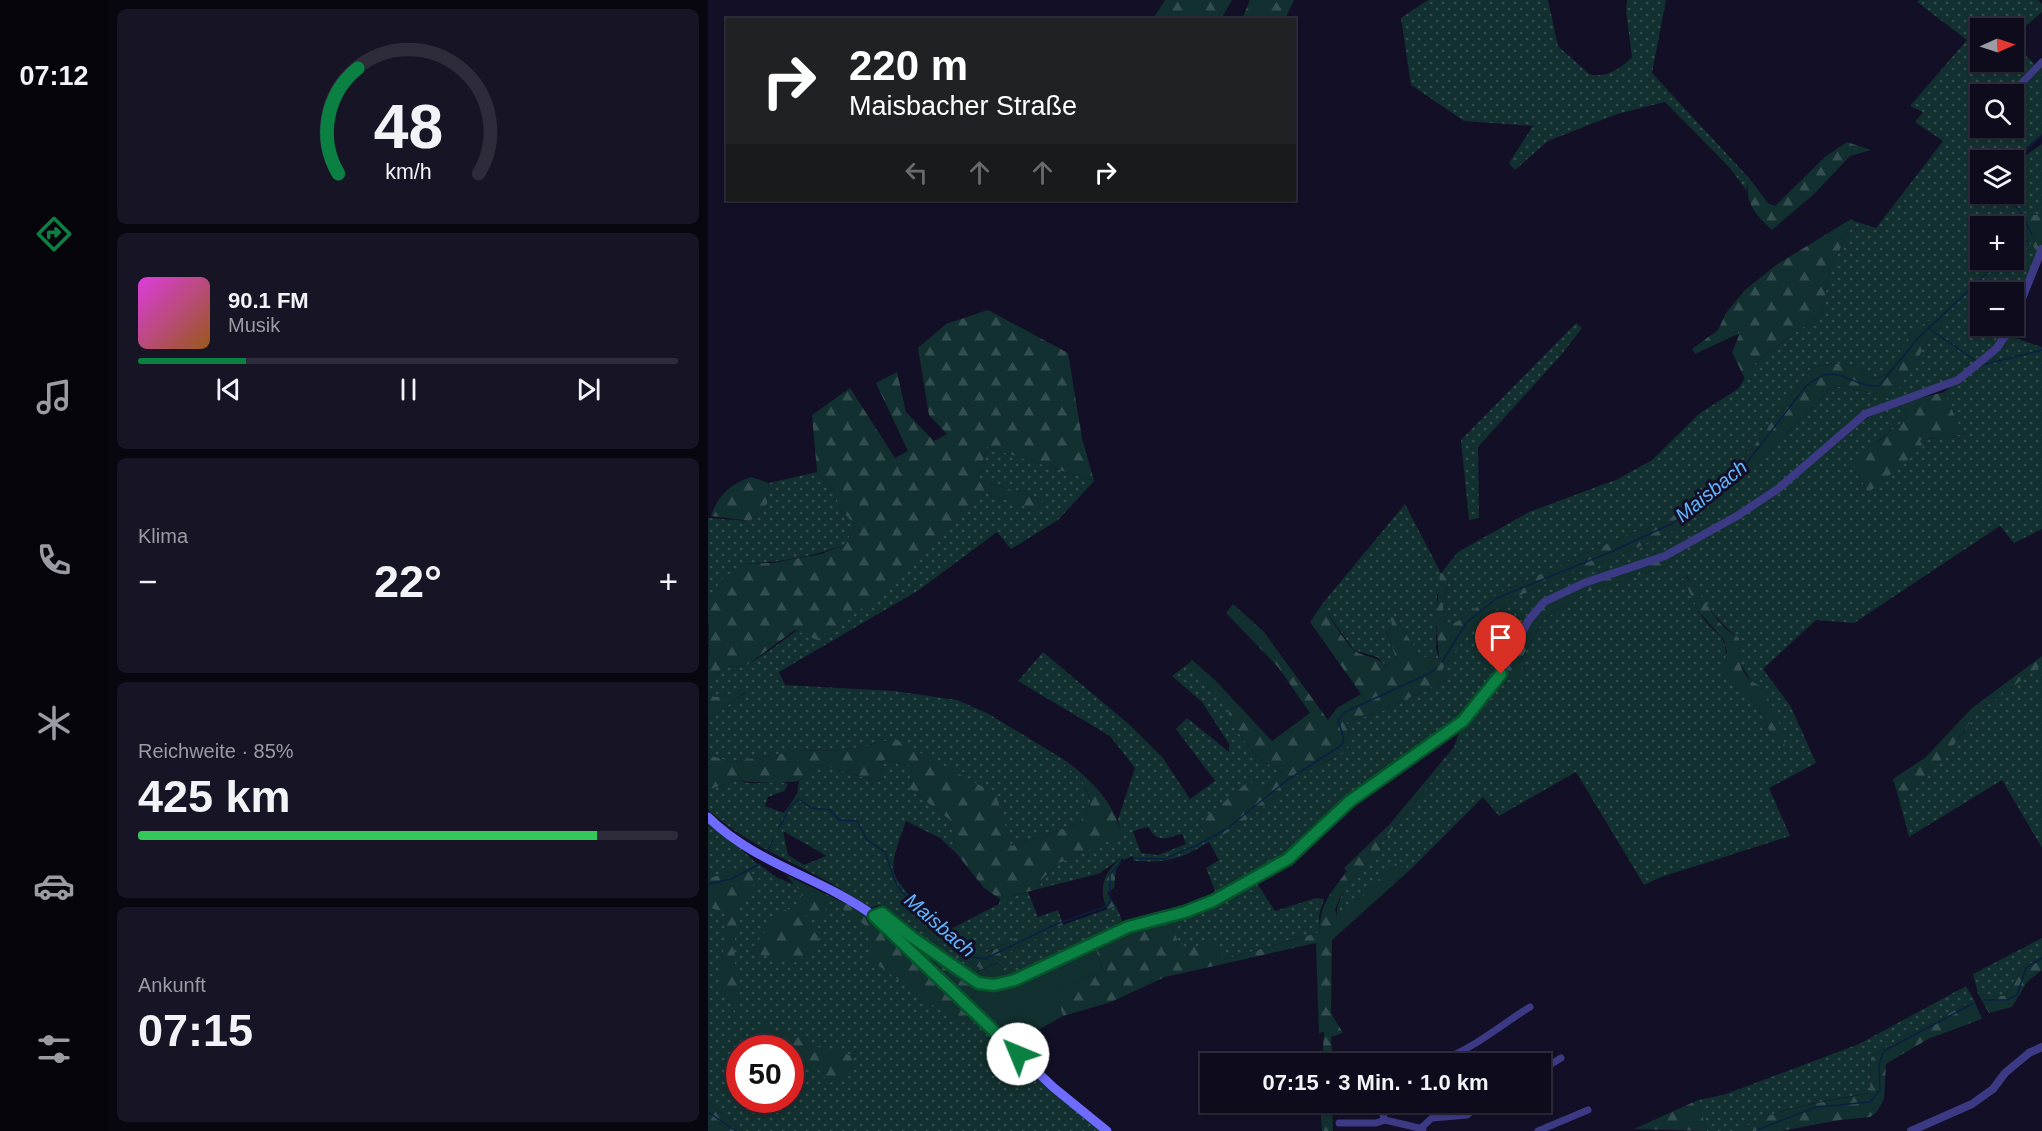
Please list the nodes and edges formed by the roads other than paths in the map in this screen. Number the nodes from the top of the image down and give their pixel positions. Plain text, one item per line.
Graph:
1 (2042, 62) edge
2 (2021, 84) edge
3 (2042, 249) edge
4 (2024, 294) edge
5 (2005, 336) edge
6 (708, 817) edge
7 (874, 916) junction
8 (1530, 1007) dead end
9 (2042, 1047) edge
10 (1456, 1053) edge
11 (1561, 1058) dead end
12 (1551, 1064) edge
13 (1588, 1110) dead end
14 (1382, 1113) edge
15 (1468, 1113) edge
16 (1385, 1120) junction
17 (1339, 1123) dead end
18 (1423, 1130) edge
19 (1107, 1131) edge
20 (1538, 1131) edge
21 (1911, 1131) edge

1 - 2 street
3 - 4 street
5 - 7 street
6 - 7 main road
7 - 19 main road
8 - 10 street
9 - 21 street
11 - 12 street
13 - 20 street
14 - 16 street
15 - 18 street
16 - 17 street
16 - 18 street

